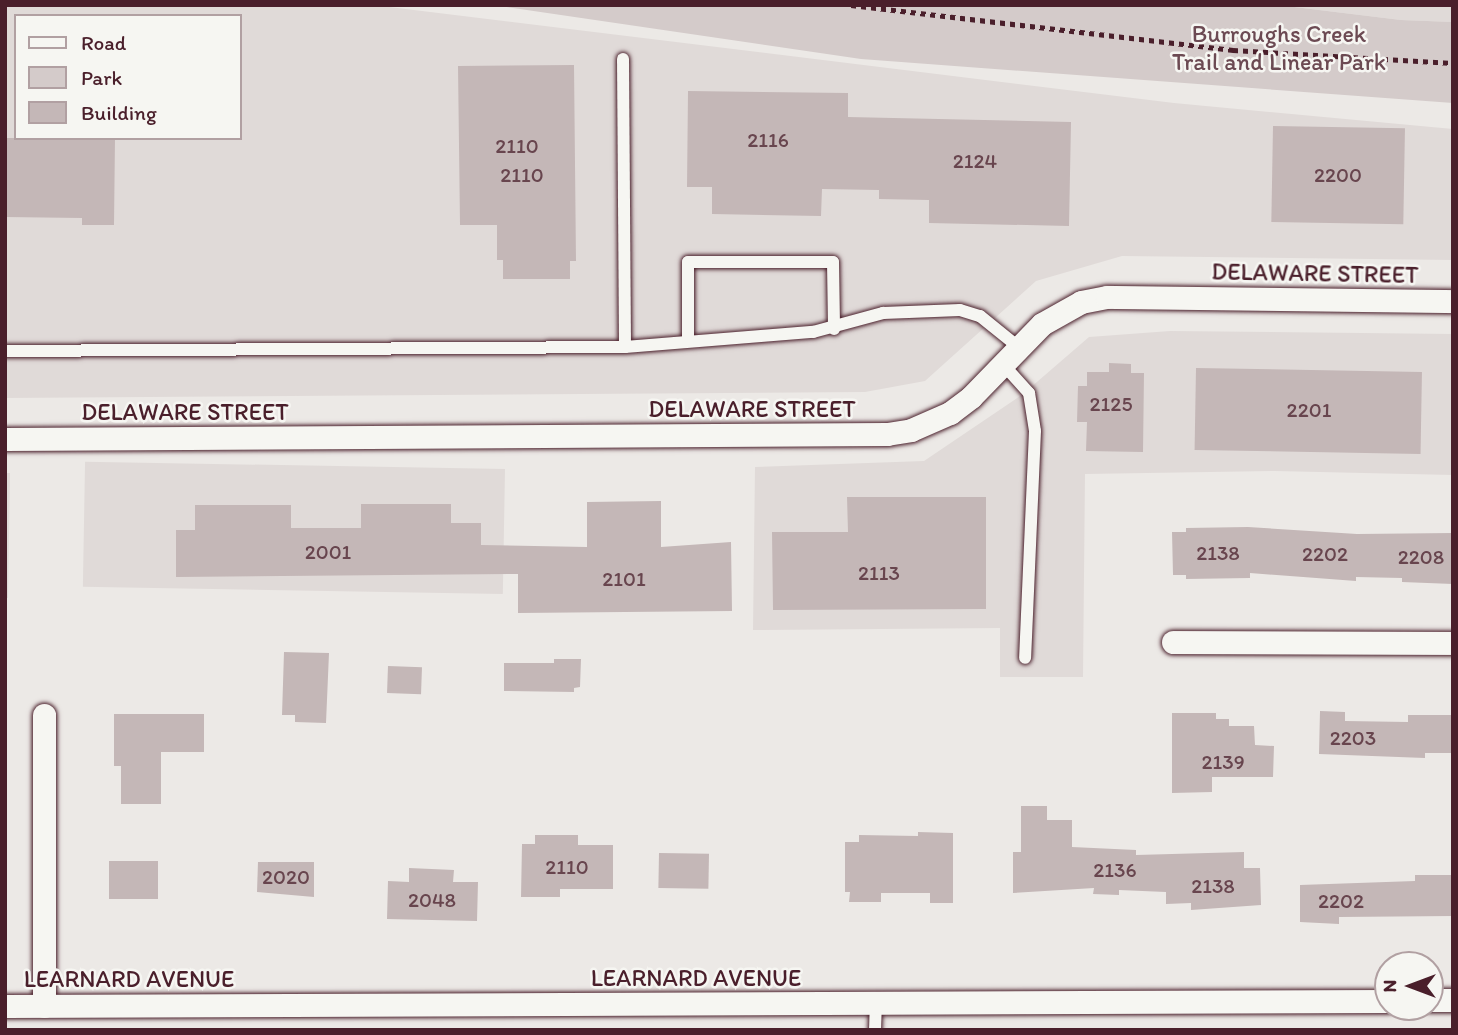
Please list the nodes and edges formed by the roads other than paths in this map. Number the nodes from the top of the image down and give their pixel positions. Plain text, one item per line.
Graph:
1 (623, 59) dead end
2 (1453, 301) edge
3 (834, 329) junction
4 (688, 341) junction
5 (625, 347) junction
6 (5, 351) edge
7 (1009, 354) junction
8 (5, 439) edge
9 (1173, 642) dead end
10 (1453, 643) edge
11 (1025, 658) dead end
12 (44, 715) dead end
13 (1374, 1000) edge
14 (876, 1002) junction
15 (5, 1006) edge
16 (44, 1006) junction
17 (875, 1030) edge

1 - 5 lane
2 - 7 street, DELAWARE STREET
3 - 4 lane
3 - 4 lane
3 - 7 lane
4 - 5 lane
5 - 6 lane
7 - 8 street, DELAWARE STREET
7 - 11 lane
9 - 10 street
12 - 16 street
13 - 14 street, LEARNARD AVENUE
14 - 16 street, LEARNARD AVENUE
14 - 17 lane
15 - 16 street, LEARNARD AVENUE

